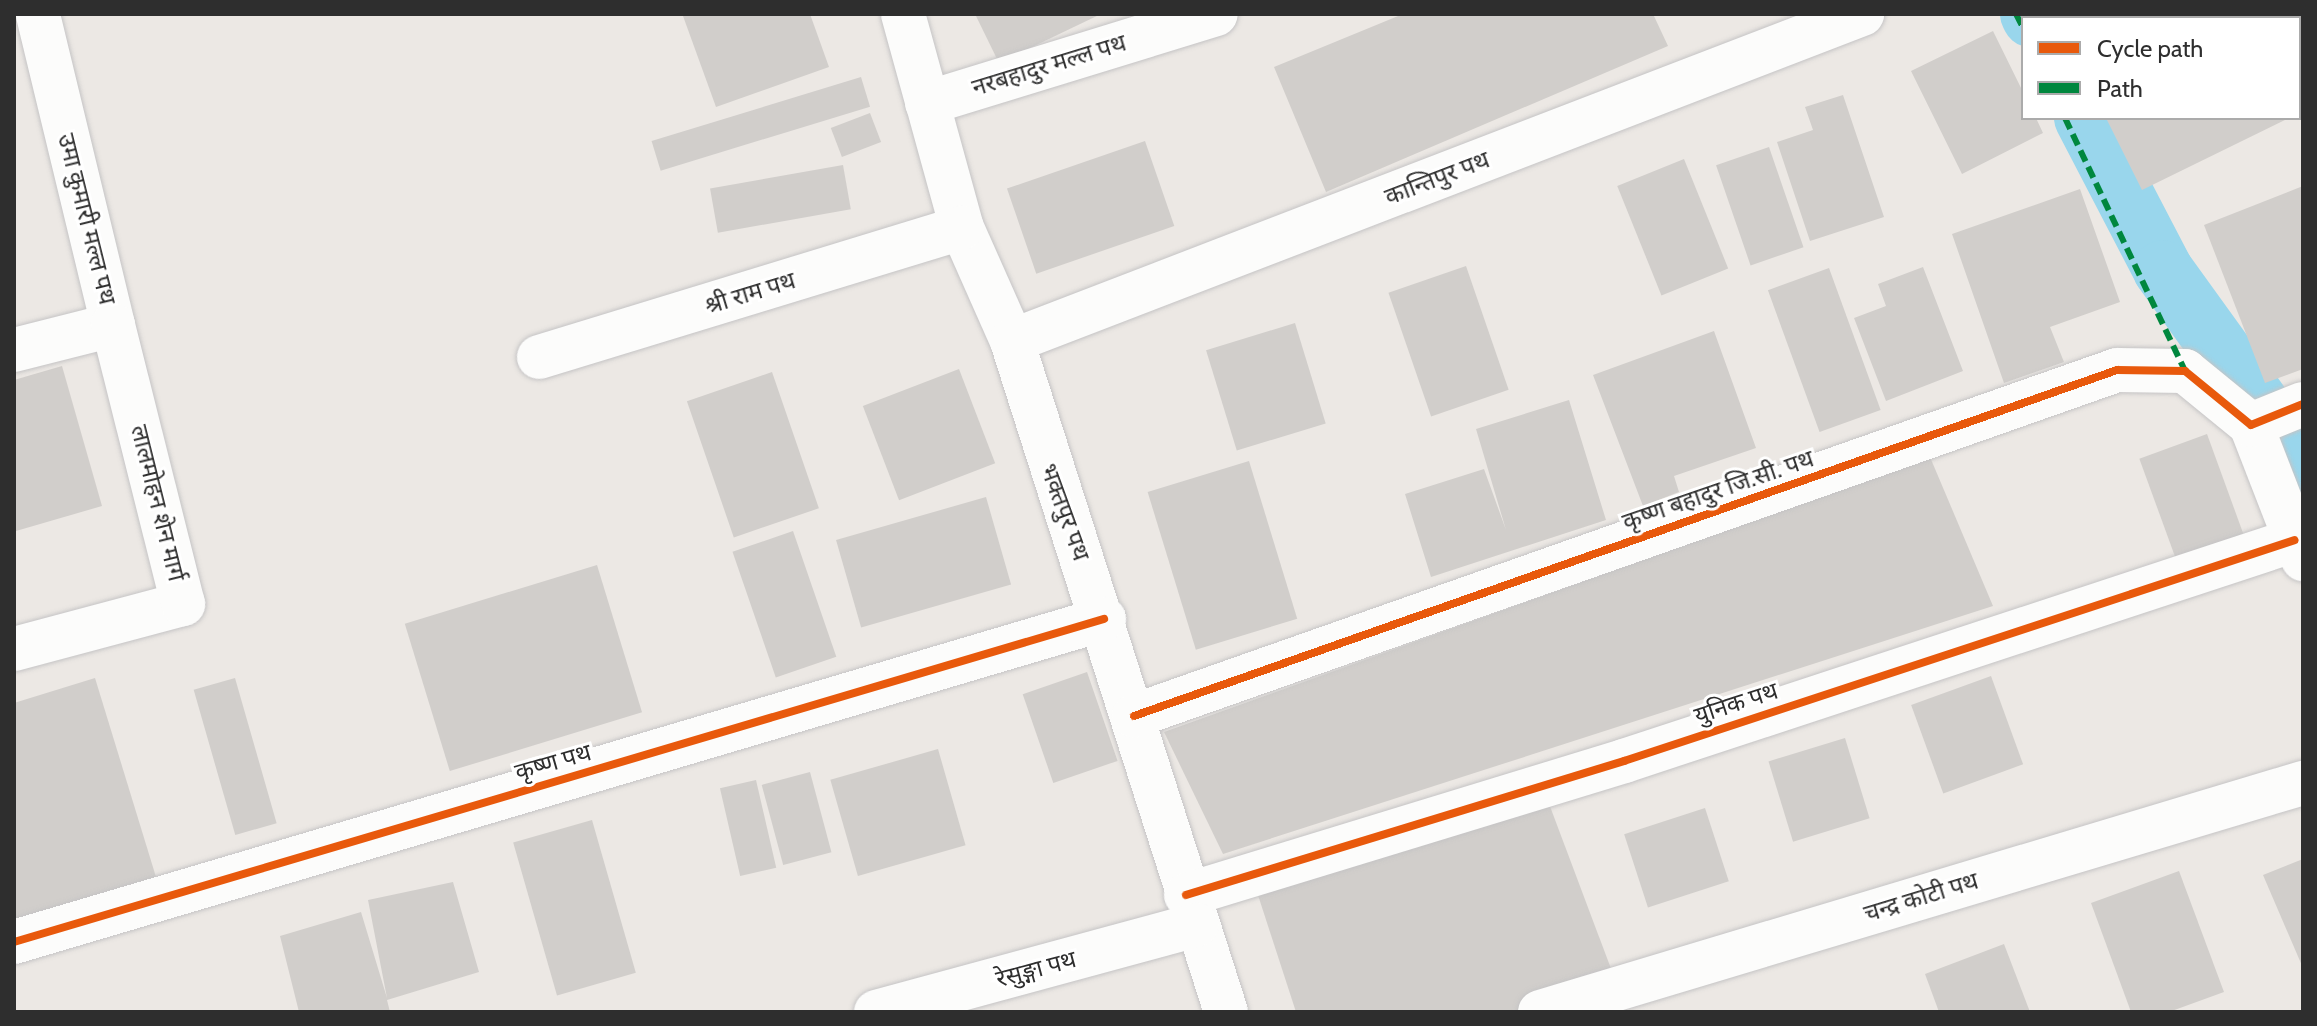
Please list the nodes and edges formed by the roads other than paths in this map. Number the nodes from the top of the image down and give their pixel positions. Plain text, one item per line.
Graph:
1 (38, 14) edge
2 (903, 14) edge
3 (1216, 14) edge
4 (1862, 14) edge
5 (927, 103) junction
6 (962, 228) junction
7 (113, 325) junction
8 (1012, 341) junction
9 (14, 350) edge
10 (539, 357) dead end
11 (2275, 415) edge
12 (2299, 550) edge
13 (1104, 619) junction
14 (14, 649) edge
15 (1134, 716) junction
16 (2303, 783) edge
17 (1191, 910) junction
18 (14, 942) edge
19 (876, 1012) edge
20 (1226, 1012) edge
21 (1540, 1012) edge

1 - 7 street, उमा कुमारी मल्ल पथ
2 - 5 street, भक्तपुर पथ
3 - 5 street, नरबहादुर मल्ल पथ
4 - 8 street, कान्तिपुर पथ
5 - 6 street, भक्तपुर पथ
6 - 8 street, भक्तपुर पथ
6 - 10 street, श्री राम पथ
7 - 9 street, उमा कुमारी मल्ल पथ
7 - 14 street, लालमोहन शेन मार्ग
8 - 13 street, भक्तपुर पथ
11 - 12 street
11 - 15 street, कृष्ण बहादुर जि.सी. पथ
12 - 17 street, युनिक पथ
13 - 15 street, भक्तपुर पथ
13 - 18 street, कृष्ण पथ
15 - 17 street, भक्तपुर पथ
16 - 21 street, चन्द्र कोटी पथ
17 - 19 street, रेसुङ्गा पथ
17 - 20 street, भक्तपुर पथ

